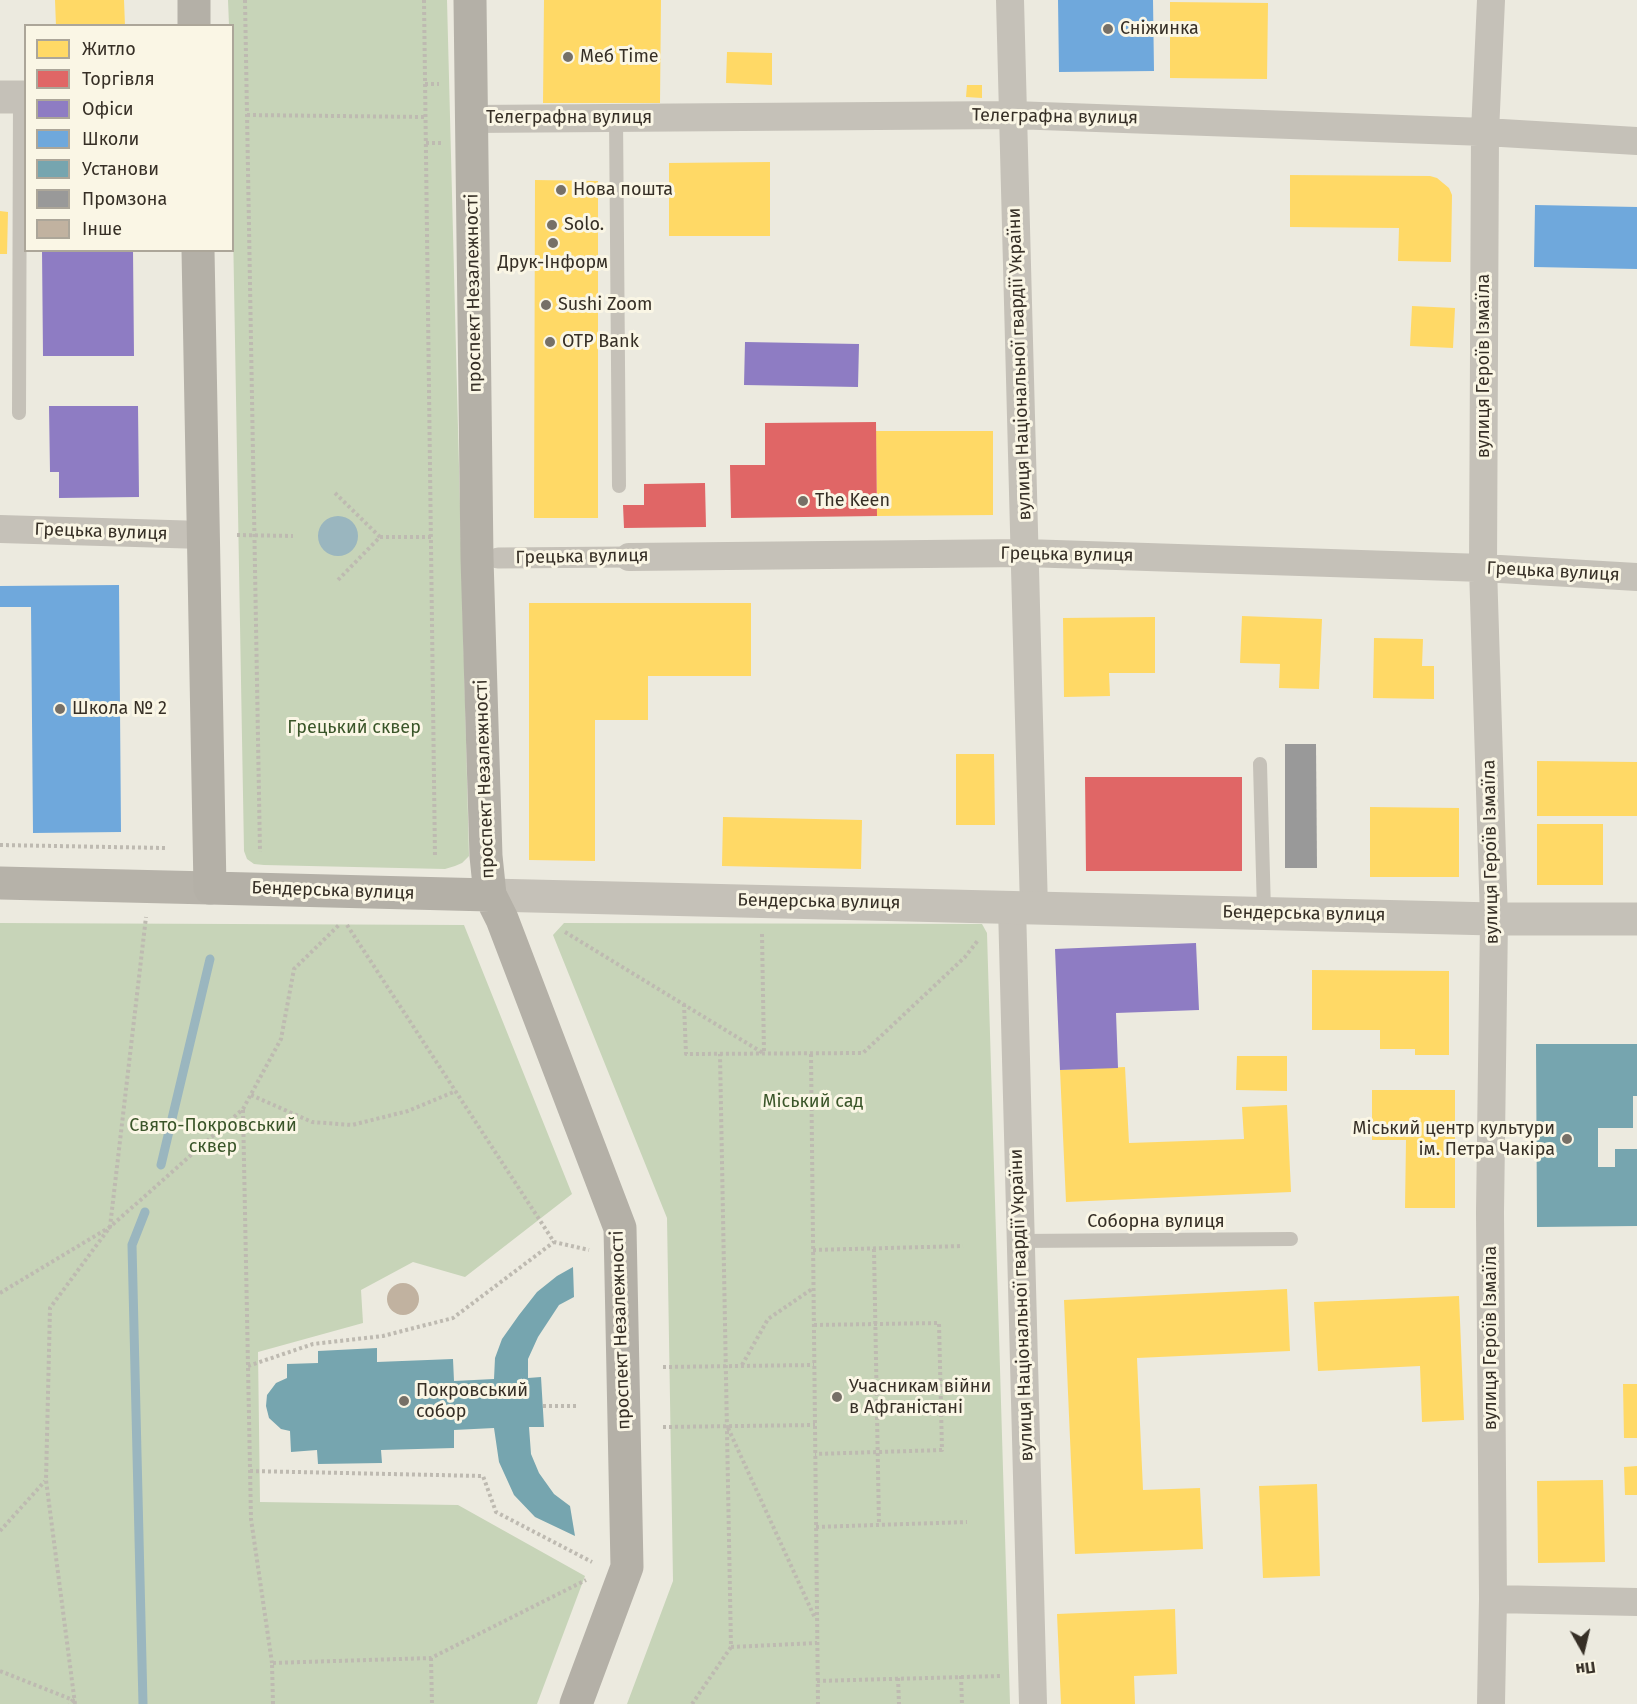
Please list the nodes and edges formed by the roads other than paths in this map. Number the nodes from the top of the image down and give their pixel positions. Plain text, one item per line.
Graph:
1 (194, 0) edge
2 (470, 0) edge
3 (1010, 0) edge
4 (1491, 0) edge
5 (194, 24) edge
6 (15, 97) edge
7 (1013, 115) junction
8 (616, 117) junction
9 (472, 119) junction
10 (1485, 132) junction
11 (1637, 141) edge
12 (198, 252) edge
13 (19, 413) dead end
14 (619, 486) dead end
15 (0, 529) edge
16 (203, 535) junction
17 (1025, 553) junction
18 (629, 557) joint
19 (498, 558) dead end
20 (1483, 568) junction
21 (1637, 577) edge
22 (1260, 764) dead end
23 (0, 883) edge
24 (210, 888) junction
25 (490, 895) junction
26 (1023, 908) junction
27 (1263, 912) junction
28 (1494, 919) junction
29 (1637, 920) edge
30 (1291, 1239) dead end
31 (1020, 1240) junction
32 (1493, 1599) junction
33 (1637, 1602) edge
34 (576, 1704) edge
35 (1033, 1704) edge
36 (1491, 1704) edge

1 - 5 main road
2 - 9 main road, проспект Незалежності
3 - 7 street, вулиця Національної гвардії України
4 - 10 street, вулиця Героїв Ізмаїла
6 - 13 lane
7 - 8 street, Телеграфна вулиця
7 - 10 street, Телеграфна вулиця
7 - 17 street, вулиця Національної гвардії України
8 - 9 street, Телеграфна вулиця
8 - 14 lane
9 - 25 main road, проспект Незалежності
10 - 11 street, Телеграфна вулиця
10 - 20 street, вулиця Героїв Ізмаїла
12 - 16 main road
15 - 16 street, Грецька вулиця
16 - 24 main road
17 - 18 street, Грецька вулиця
17 - 20 street, Грецька вулиця
17 - 26 street, вулиця Національної гвардії України
18 - 19 street, Грецька вулиця
20 - 21 street, Грецька вулиця
20 - 28 street, вулиця Героїв Ізмаїла
22 - 27 lane
23 - 24 main road, Бендерська вулиця
24 - 25 main road, Бендерська вулиця
25 - 26 street, Бендерська вулиця
25 - 34 main road, проспект Незалежності
26 - 27 street, Бендерська вулиця
26 - 31 street, вулиця Національної гвардії України
27 - 28 street, Бендерська вулиця
28 - 29 street, Бендерська вулиця
28 - 32 street, вулиця Героїв Ізмаїла
30 - 31 lane, Соборна вулиця
31 - 35 street, вулиця Національної гвардії України
32 - 33 street
32 - 36 street, вулиця Героїв Ізмаїла

